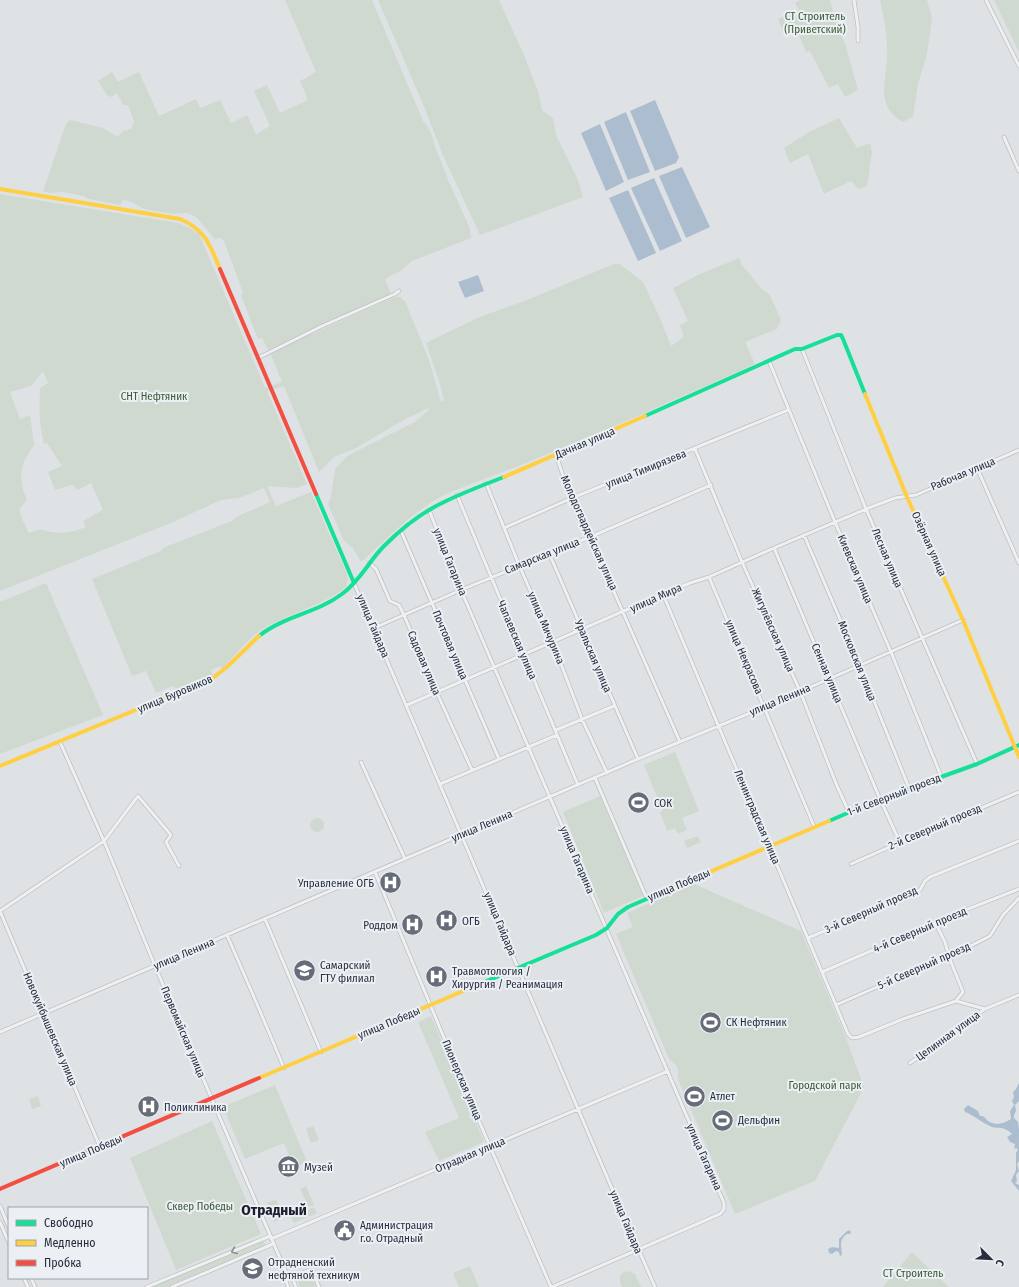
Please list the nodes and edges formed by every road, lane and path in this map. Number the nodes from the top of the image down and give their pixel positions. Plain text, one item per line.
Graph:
1 (854, 0) edge
2 (986, 0) edge
3 (858, 41) dead end
4 (1019, 66) edge
5 (1004, 137) dead end
6 (1019, 171) edge
7 (0, 189) edge
8 (399, 291) dead end
9 (837, 335) joint
10 (802, 349) junction
11 (258, 358) junction
12 (769, 361) junction
13 (788, 410) junction
14 (695, 449) junction
15 (1019, 450) edge
16 (556, 455) junction
17 (977, 468) junction
18 (486, 483) junction
19 (711, 485) junction
20 (457, 495) junction
21 (907, 497) junction
22 (572, 498) junction
23 (866, 509) junction
24 (429, 510) junction
25 (835, 522) junction
26 (504, 528) junction
27 (401, 532) junction
28 (804, 535) junction
29 (590, 537) junction
30 (774, 548) junction
31 (549, 553) junction
32 (742, 562) junction
33 (369, 563) junction
34 (1019, 563) edge
35 (519, 565) junction
36 (709, 577) junction
37 (491, 578) junction
38 (354, 583) junction
39 (461, 590) junction
40 (663, 594) junction
41 (432, 602) junction
42 (624, 612) junction
43 (404, 615) junction
44 (963, 620) junction
45 (374, 628) junction
46 (582, 630) junction
47 (921, 638) junction
48 (553, 643) junction
49 (891, 652) junction
50 (524, 655) junction
51 (860, 666) junction
52 (494, 668) junction
53 (829, 678) junction
54 (465, 680) junction
55 (800, 691) junction
56 (436, 692) junction
57 (407, 705) junction
58 (614, 706) junction
59 (765, 707) junction
60 (582, 719) junction
61 (718, 725) junction
62 (556, 730) junction
63 (557, 735) junction
64 (60, 742) junction
65 (680, 742) junction
66 (1017, 746) edge
67 (528, 747) junction
68 (1019, 757) edge
69 (499, 759) junction
70 (638, 759) junction
71 (361, 762) dead end
72 (977, 764) junction
73 (0, 766) edge
74 (472, 770) junction
75 (607, 773) junction
76 (941, 776) junction
77 (595, 778) junction
78 (440, 784) junction
79 (578, 785) junction
80 (909, 788) junction
81 (1019, 792) edge
82 (550, 798) junction
83 (880, 799) junction
84 (849, 812) junction
85 (814, 826) junction
86 (461, 835) junction
87 (902, 840) junction
88 (104, 841) junction
89 (1019, 841) edge
90 (769, 846) junction
91 (405, 859) junction
92 (851, 864) dead end
93 (178, 866) dead end
94 (375, 872) junction
95 (1019, 889) edge
96 (1019, 898) edge
97 (647, 899) junction
98 (0, 911) edge
99 (265, 919) junction
100 (935, 922) junction
101 (607, 928) junction
102 (227, 935) junction
103 (808, 938) junction
104 (949, 957) junction
105 (155, 966) junction
106 (519, 969) junction
107 (822, 972) junction
108 (1019, 995) edge
109 (956, 1001) junction
110 (836, 1005) junction
111 (430, 1006) junction
112 (985, 1009) junction
113 (44, 1012) junction
114 (0, 1032) edge
115 (321, 1052) junction
116 (910, 1063) dead end
117 (284, 1068) junction
118 (668, 1071) junction
119 (212, 1099) junction
120 (578, 1110) junction
121 (491, 1146) junction
122 (100, 1147) junction
123 (0, 1189) edge
124 (0, 1206) edge
125 (0, 1222) edge
126 (8, 1225) edge
127 (270, 1236) junction
128 (272, 1239) junction
129 (8, 1240) edge
130 (273, 1244) junction
131 (638, 1249) junction
132 (292, 1277) junction
133 (169, 1278) junction
134 (288, 1278) junction
135 (147, 1287) edge
136 (173, 1287) edge
137 (288, 1287) edge
138 (296, 1287) edge
139 (319, 1287) edge
140 (552, 1287) edge
141 (655, 1287) edge

1 - 3 street
2 - 4 street
5 - 6 street
7 - 11 street
8 - 11 street
9 - 10 street, Дачная улица
9 - 21 street, Озёрная улица
10 - 12 street, Дачная улица
10 - 23 street, Лесная улица
11 - 38 street
12 - 13 street, Киевская улица
12 - 16 street, Дачная улица
13 - 14 street, улица Тимирязева
13 - 25 street, Киевская улица
14 - 19 street, Жигулёвская улица
14 - 22 street, улица Тимирязева
15 - 17 street, Рабочая улица
16 - 18 street, Дачная улица
16 - 22 street, Молодогвардейская улица
17 - 21 street, Рабочая улица
17 - 34 street
18 - 20 street, Дачная улица
18 - 26 street, улица Мичурина
19 - 29 street, Самарская улица
19 - 32 street, Жигулёвская улица
20 - 24 street, Дачная улица
20 - 37 street, Чапаевская улица
21 - 23 street, улица Мира
21 - 44 street, Озёрная улица
22 - 26 street, улица Тимирязева
22 - 29 street, Молодогвардейская улица
23 - 25 street, улица Мира
23 - 47 street, Лесная улица
24 - 27 street, Дачная улица
24 - 39 street, улица Гагарина
25 - 28 street, улица Мира
25 - 49 street, Киевская улица
26 - 35 street, улица Мичурина
27 - 33 street, Дачная улица
27 - 41 street, Почтовая улица
28 - 30 street, улица Мира
28 - 51 street, Московская улица
29 - 31 street, Самарская улица
29 - 42 street, Молодогвардейская улица
30 - 32 street, улица Мира
30 - 53 street, Сенная улица
31 - 35 street, Самарская улица
31 - 46 street, Уральская улица
32 - 36 street, улица Мира
32 - 55 street, Жигулёвская улица
33 - 38 street, Дачная улица
33 - 43 street, Садовая улица
35 - 37 street, Самарская улица
35 - 48 street, улица Мичурина
36 - 40 street, улица Мира
36 - 59 street, улица Некрасова
37 - 39 street, Самарская улица
37 - 50 street, Чапаевская улица
38 - 45 street, улица Гайдара
38 - 64 street, улица Буровиков
39 - 41 street, Самарская улица
39 - 52 street, улица Гагарина
40 - 42 street, улица Мира
40 - 61 street, Ленинградская улица
41 - 43 street, Самарская улица
41 - 54 street, Почтовая улица
42 - 46 street, улица Мира
42 - 65 street, Молодогвардейская улица
43 - 45 street, Самарская улица
43 - 56 street, Садовая улица
44 - 47 street, улица Ленина
44 - 66 street, Озёрная улица
45 - 57 street, улица Гайдара
46 - 48 street, улица Мира
46 - 58 street, Уральская улица
47 - 49 street, улица Ленина
47 - 72 street, Лесная улица
48 - 50 street, улица Мира
48 - 60 street, улица Мичурина
49 - 51 street, улица Ленина
49 - 76 street, Киевская улица
50 - 52 street, улица Мира
50 - 62 street, Чапаевская улица
51 - 53 street, улица Ленина
51 - 80 street, Московская улица
52 - 54 street, улица Мира
52 - 67 street, улица Гагарина
53 - 55 street, улица Ленина
53 - 83 street, Сенная улица
54 - 56 street, улица Мира
54 - 69 street, Почтовая улица
55 - 59 street, улица Ленина
55 - 84 street, Жигулёвская улица
56 - 57 street, улица Мира
56 - 74 street, Садовая улица
57 - 78 street, улица Гайдара
58 - 60 street
58 - 70 street, Уральская улица
59 - 61 street, улица Ленина
59 - 85 street, улица Некрасова
60 - 62 street
60 - 75 street, улица Мичурина
61 - 65 street, улица Ленина
61 - 90 street, Ленинградская улица
62 - 63 street, Чапаевская улица
63 - 67 street
63 - 79 street, Чапаевская улица
64 - 73 street, улица Буровиков
64 - 88 street, Первомайская улица
65 - 70 street, улица Ленина
66 - 68 street, Озёрная улица
66 - 72 street, 1-й Северный проезд
67 - 69 street
67 - 82 street, улица Гагарина
69 - 74 street
70 - 75 street, улица Ленина
71 - 91 street
72 - 76 street, 1-й Северный проезд
74 - 78 street
75 - 77 street, улица Ленина
76 - 80 street, 1-й Северный проезд
77 - 79 street, улица Ленина
77 - 97 street
78 - 86 street, улица Гайдара
79 - 82 street, улица Ленина
80 - 83 street, 1-й Северный проезд
81 - 87 street, 2-й Северный проезд
82 - 86 street, улица Ленина
82 - 101 street, улица Гагарина
83 - 84 street, 1-й Северный проезд
83 - 87 street, Сенная улица
84 - 85 street, 1-й Северный проезд
85 - 90 street, 1-й Северный проезд
86 - 91 street, улица Ленина
86 - 106 street, улица Гайдара
87 - 92 street, 2-й Северный проезд
88 - 93 street
88 - 98 street
88 - 105 street, Первомайская улица
89 - 103 street, 3-й Северный проезд
90 - 97 street, улица Победы
90 - 103 street, Ленинградская улица
91 - 94 street, улица Ленина
94 - 99 street, улица Ленина
94 - 111 street, Пионерская улица
95 - 100 street, 4-й Северный проезд
96 - 104 street, 5-й Северный проезд
97 - 101 street, улица Победы
98 - 113 street, Новокуйбышевская улица
99 - 102 street, улица Ленина
99 - 115 street
100 - 104 street
100 - 107 street, 4-й Северный проезд
101 - 106 street, улица Победы
101 - 118 street, улица Гагарина
102 - 105 street, улица Ленина
102 - 117 street
103 - 107 street, Ленинградская улица
104 - 109 street
104 - 110 street, 5-й Северный проезд
105 - 113 street, улица Ленина
105 - 119 street, Первомайская улица
106 - 111 street, улица Победы
106 - 120 street, улица Гайдара
107 - 110 street, Ленинградская улица
108 - 112 street, Целинная улица
109 - 110 street, Ленинградская улица
109 - 112 street, Целинная улица
111 - 115 street, улица Победы
111 - 121 street, Пионерская улица
112 - 116 street, Целинная улица
113 - 114 street, улица Ленина
113 - 122 street, Новокуйбышевская улица
115 - 117 street, улица Победы
117 - 119 street, улица Победы
118 - 120 street, Отрадная улица
118 - 131 street, улица Гагарина
119 - 122 street, улица Победы
119 - 127 street, Первомайская улица
120 - 121 street, Отрадная улица
120 - 131 street, улица Гайдара
121 - 128 street, Отрадная улица
121 - 140 street, Пионерская улица
122 - 123 street, улица Победы
124 - 126 street
125 - 129 street
127 - 128 street, Первомайская улица
127 -> 133 street
128 - 130 street, Первомайская улица
130 - 134 street, Первомайская улица
130 - 136 street
131 - 140 street
131 - 141 street, улица Гайдара
132 - 134 street
132 - 138 street
132 - 139 street
133 - 135 street
133 - 136 street
134 - 137 street, Первомайская улица

